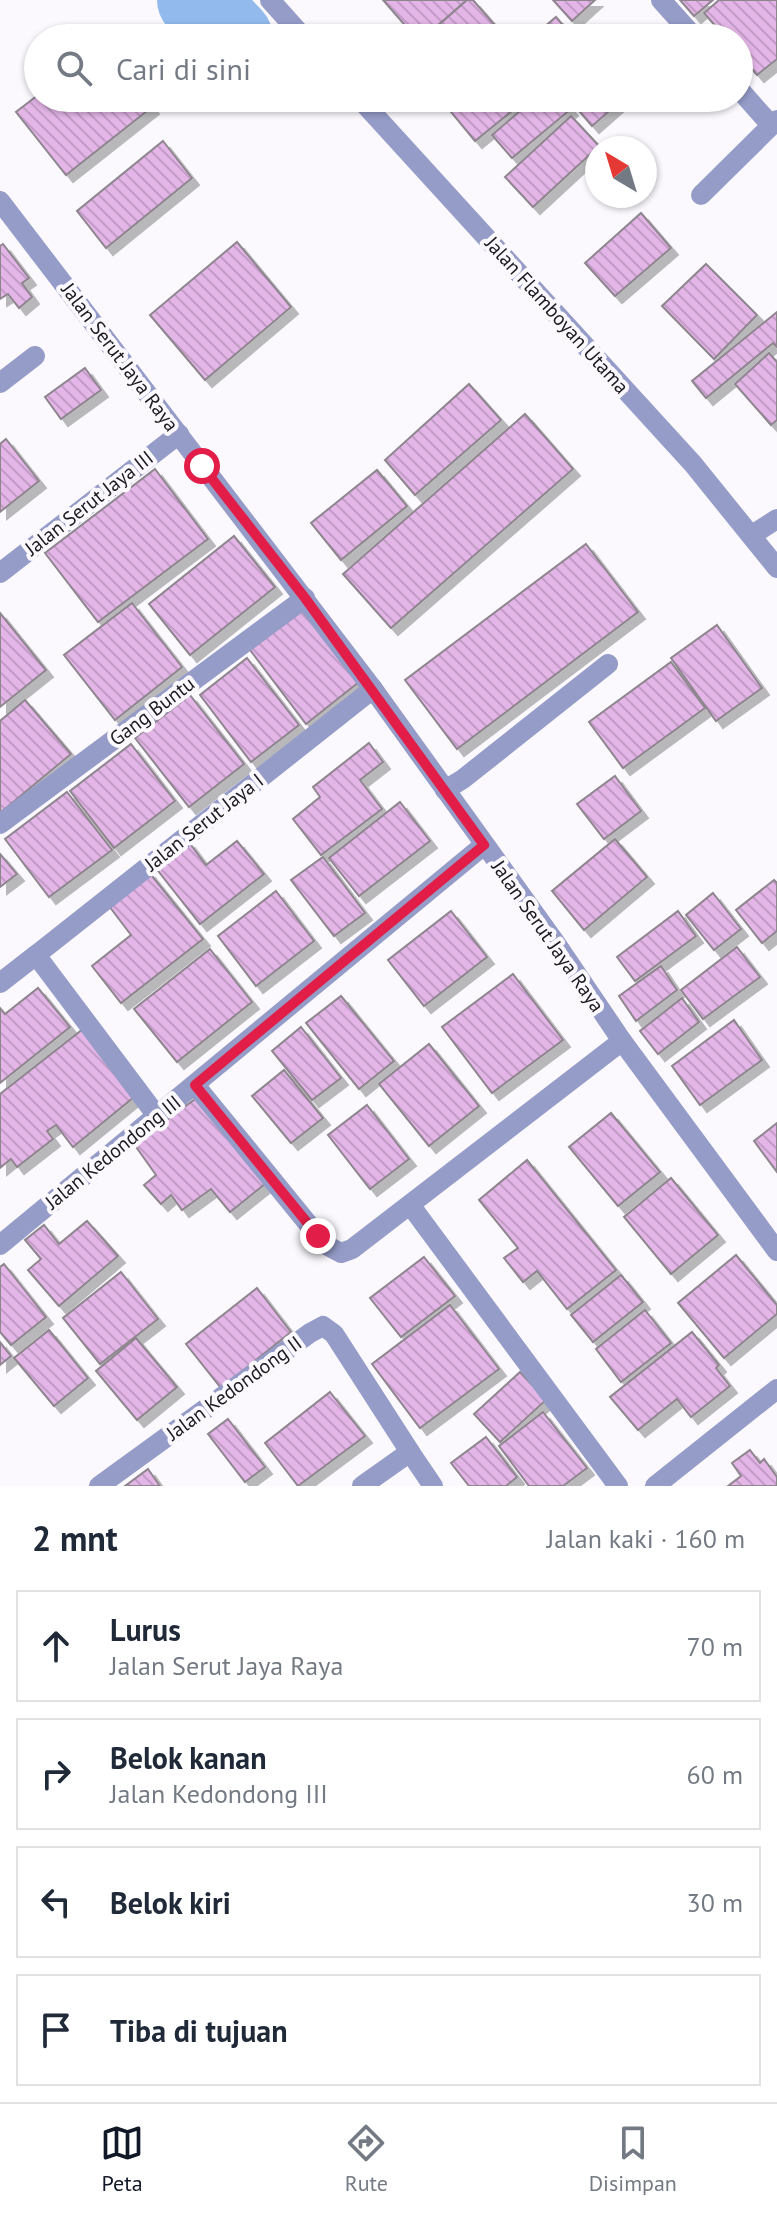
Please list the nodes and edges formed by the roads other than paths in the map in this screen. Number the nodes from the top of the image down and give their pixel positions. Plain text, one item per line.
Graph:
1 (270, 0) edge
2 (661, 0) edge
3 (291, 24) edge
4 (682, 24) edge
5 (753, 102) edge
6 (372, 112) edge
7 (774, 122) edge
8 (701, 195) dead end
9 (0, 201) edge
10 (35, 356) dead end
11 (0, 383) edge
12 (179, 434) junction
13 (777, 519) edge
14 (752, 535) junction
15 (777, 568) edge
16 (0, 573) edge
17 (305, 598) junction
18 (608, 664) dead end
19 (373, 689) junction
20 (445, 790) junction
21 (0, 824) edge
22 (484, 845) junction
23 (36, 955) junction
24 (0, 983) edge
25 (622, 1041) junction
26 (195, 1085) junction
27 (157, 1116) junction
28 (411, 1206) junction
29 (0, 1245) edge
30 (777, 1251) edge
31 (777, 1389) edge
32 (410, 1452) junction
33 (99, 1486) edge
34 (362, 1486) edge
35 (433, 1486) edge
36 (618, 1486) edge
37 (655, 1486) edge

1 - 3 street
2 - 4 street
5 - 7 street
6 - 14 street, Jalan Flamboyan Utama
7 - 8 street
9 - 12 street, Jalan Serut Jaya Raya
10 - 11 street
12 - 16 street, Jalan Serut Jaya III
12 - 17 street, Jalan Serut Jaya Raya
13 - 14 street
14 - 15 street, Jalan Flamboyan Utama
17 - 19 street, Jalan Serut Jaya Raya
17 - 21 street, Gang Buntu
18 - 20 street
19 - 20 street, Jalan Serut Jaya Raya
19 - 23 street, Jalan Serut Jaya I
20 - 22 street, Jalan Serut Jaya Raya
22 - 25 street, Jalan Serut Jaya Raya
22 - 26 street, Jalan Kedondong III
23 - 24 street, Jalan Serut Jaya I
23 - 27 street
25 - 28 street
25 - 30 street, Jalan Serut Jaya Raya
26 - 27 street, Jalan Kedondong III
26 - 28 street
27 - 29 street, Jalan Kedondong III
28 - 36 street
31 - 37 street
32 - 33 street, Jalan Kedondong II
32 - 34 street
32 - 35 street

